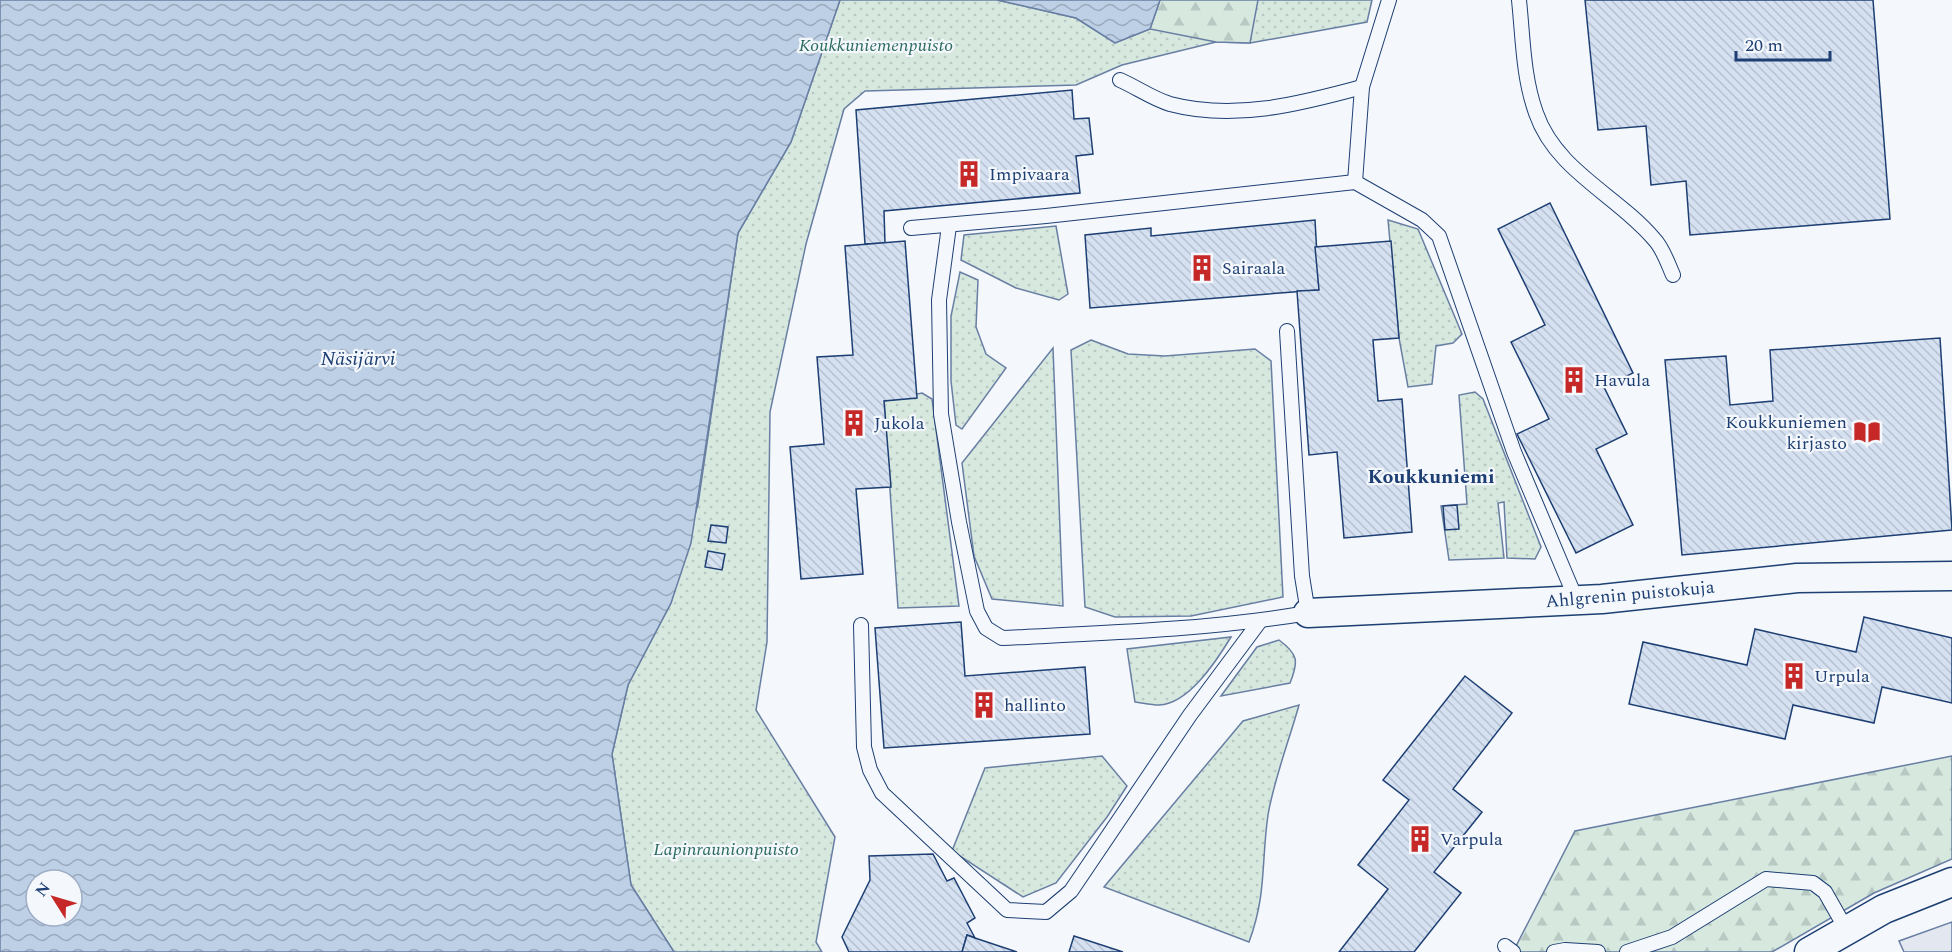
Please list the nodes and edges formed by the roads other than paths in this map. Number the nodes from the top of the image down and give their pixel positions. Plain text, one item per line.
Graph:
1 (1389, 0) edge
2 (1519, 0) edge
3 (1120, 80) dead end
4 (1362, 87) junction
5 (1355, 182) junction
6 (949, 226) junction
7 (911, 228) dead end
8 (1673, 275) dead end
9 (1287, 332) dead end
10 (1952, 576) edge
11 (1576, 599) junction
12 (1308, 614) junction
13 (1260, 621) junction
14 (861, 625) dead end
15 (1952, 882) edge
16 (1846, 929) junction
17 (1554, 952) edge
18 (1598, 952) edge
19 (1627, 952) edge
20 (1809, 952) edge

1 - 4 lane
2 - 8 lane
3 - 4 lane
4 - 5 lane
5 - 6 lane
5 - 11 lane
6 - 7 lane
6 - 13 lane
9 - 12 lane
10 - 11 street, Ahlgrenin puistokuja
11 - 12 street, Ahlgrenin puistokuja
12 - 13 lane
13 - 14 lane
15 - 16 street
16 - 19 lane
16 - 20 street
17 - 18 lane

